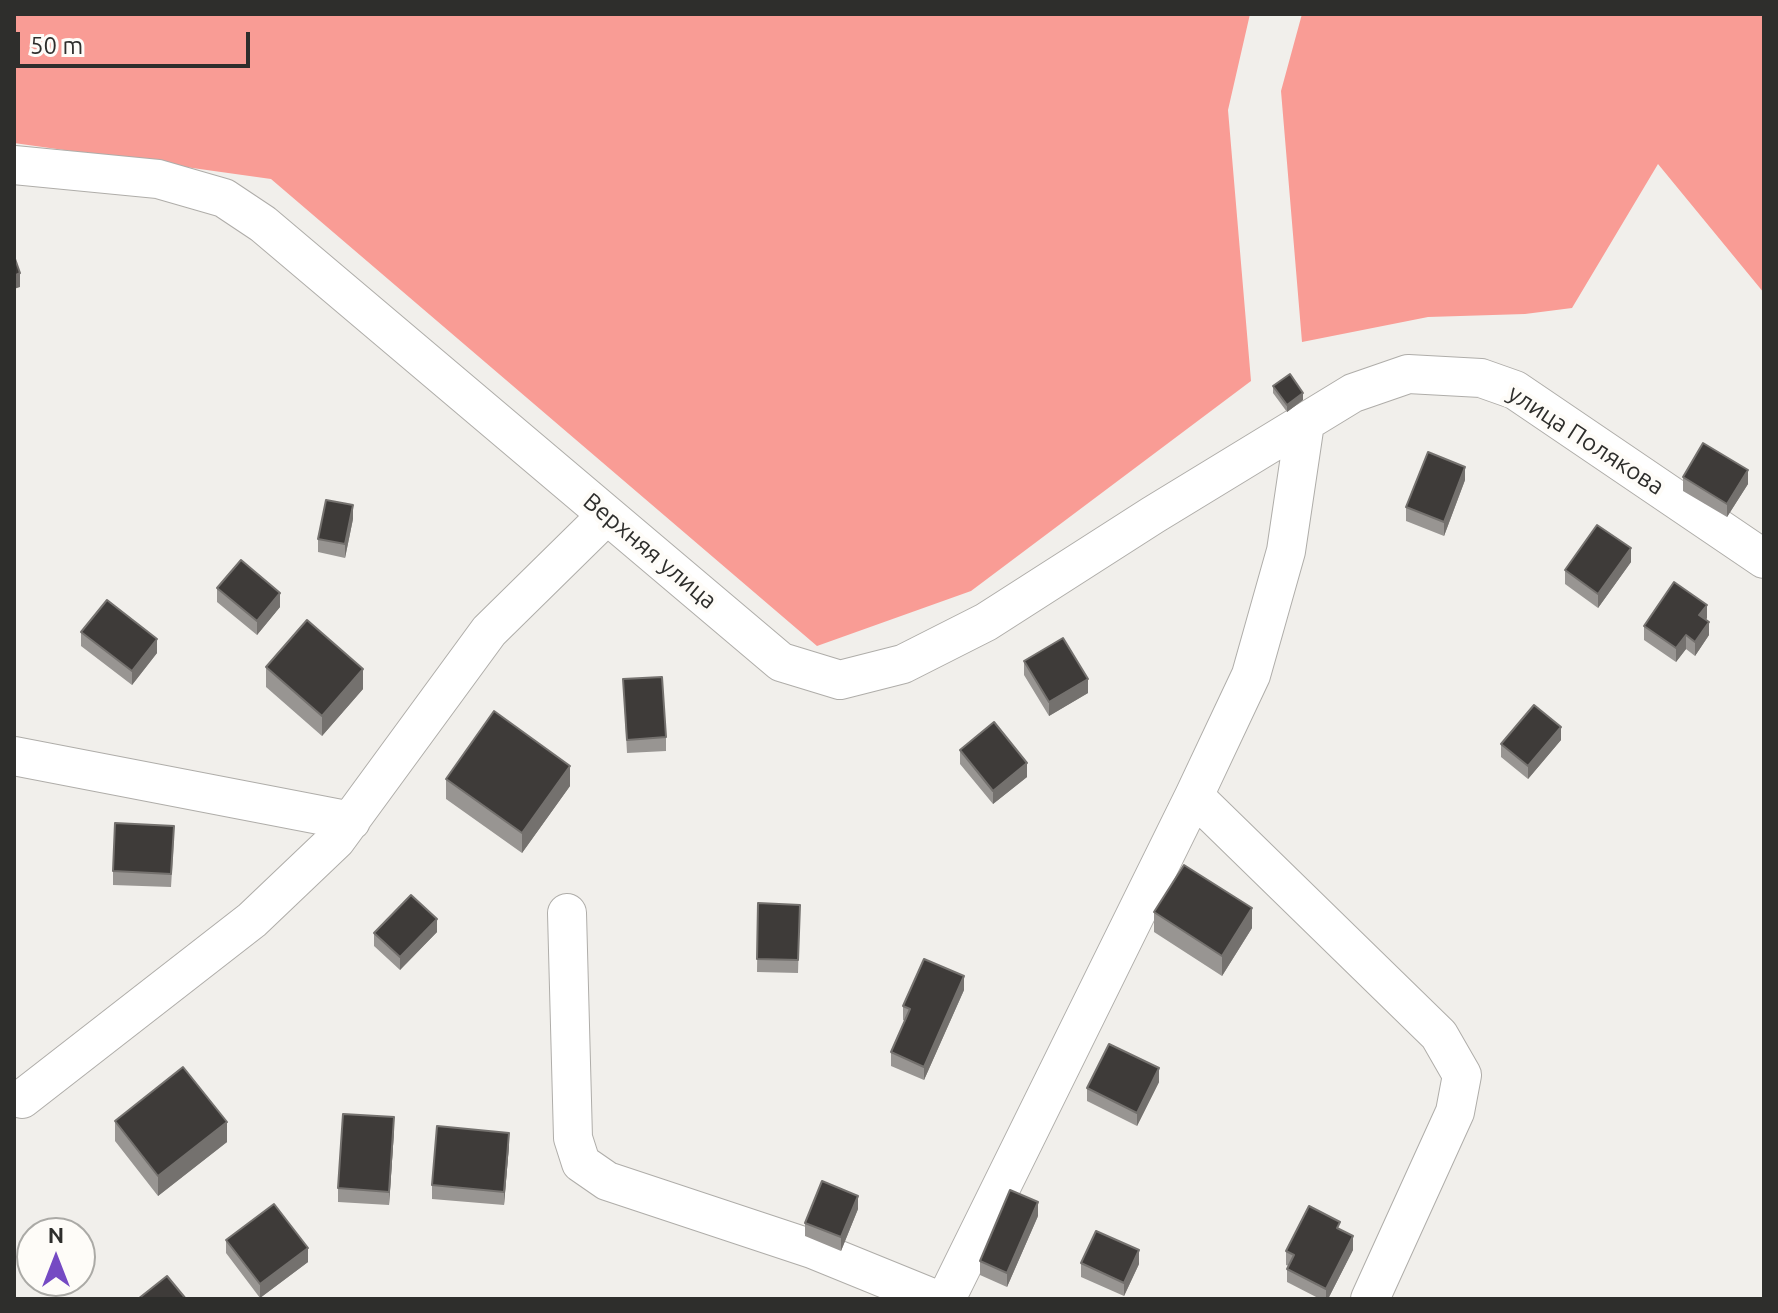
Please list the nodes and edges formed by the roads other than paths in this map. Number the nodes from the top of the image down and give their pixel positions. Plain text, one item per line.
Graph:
1 (14, 165) edge
2 (1305, 423) junction
3 (607, 515) junction
4 (1764, 559) edge
5 (14, 756) edge
6 (1194, 796) junction
7 (351, 821) junction
8 (567, 913) dead end
9 (22, 1099) dead end
10 (935, 1299) edge
11 (946, 1299) edge
12 (1370, 1299) edge

1 - 3 street, Верхняя улица
2 - 3 street, Верхняя улица
2 - 4 street, улица Полякова
2 - 6 street
3 - 7 street
5 - 7 street
6 - 11 street
6 - 12 street
7 - 9 street
8 - 10 street

